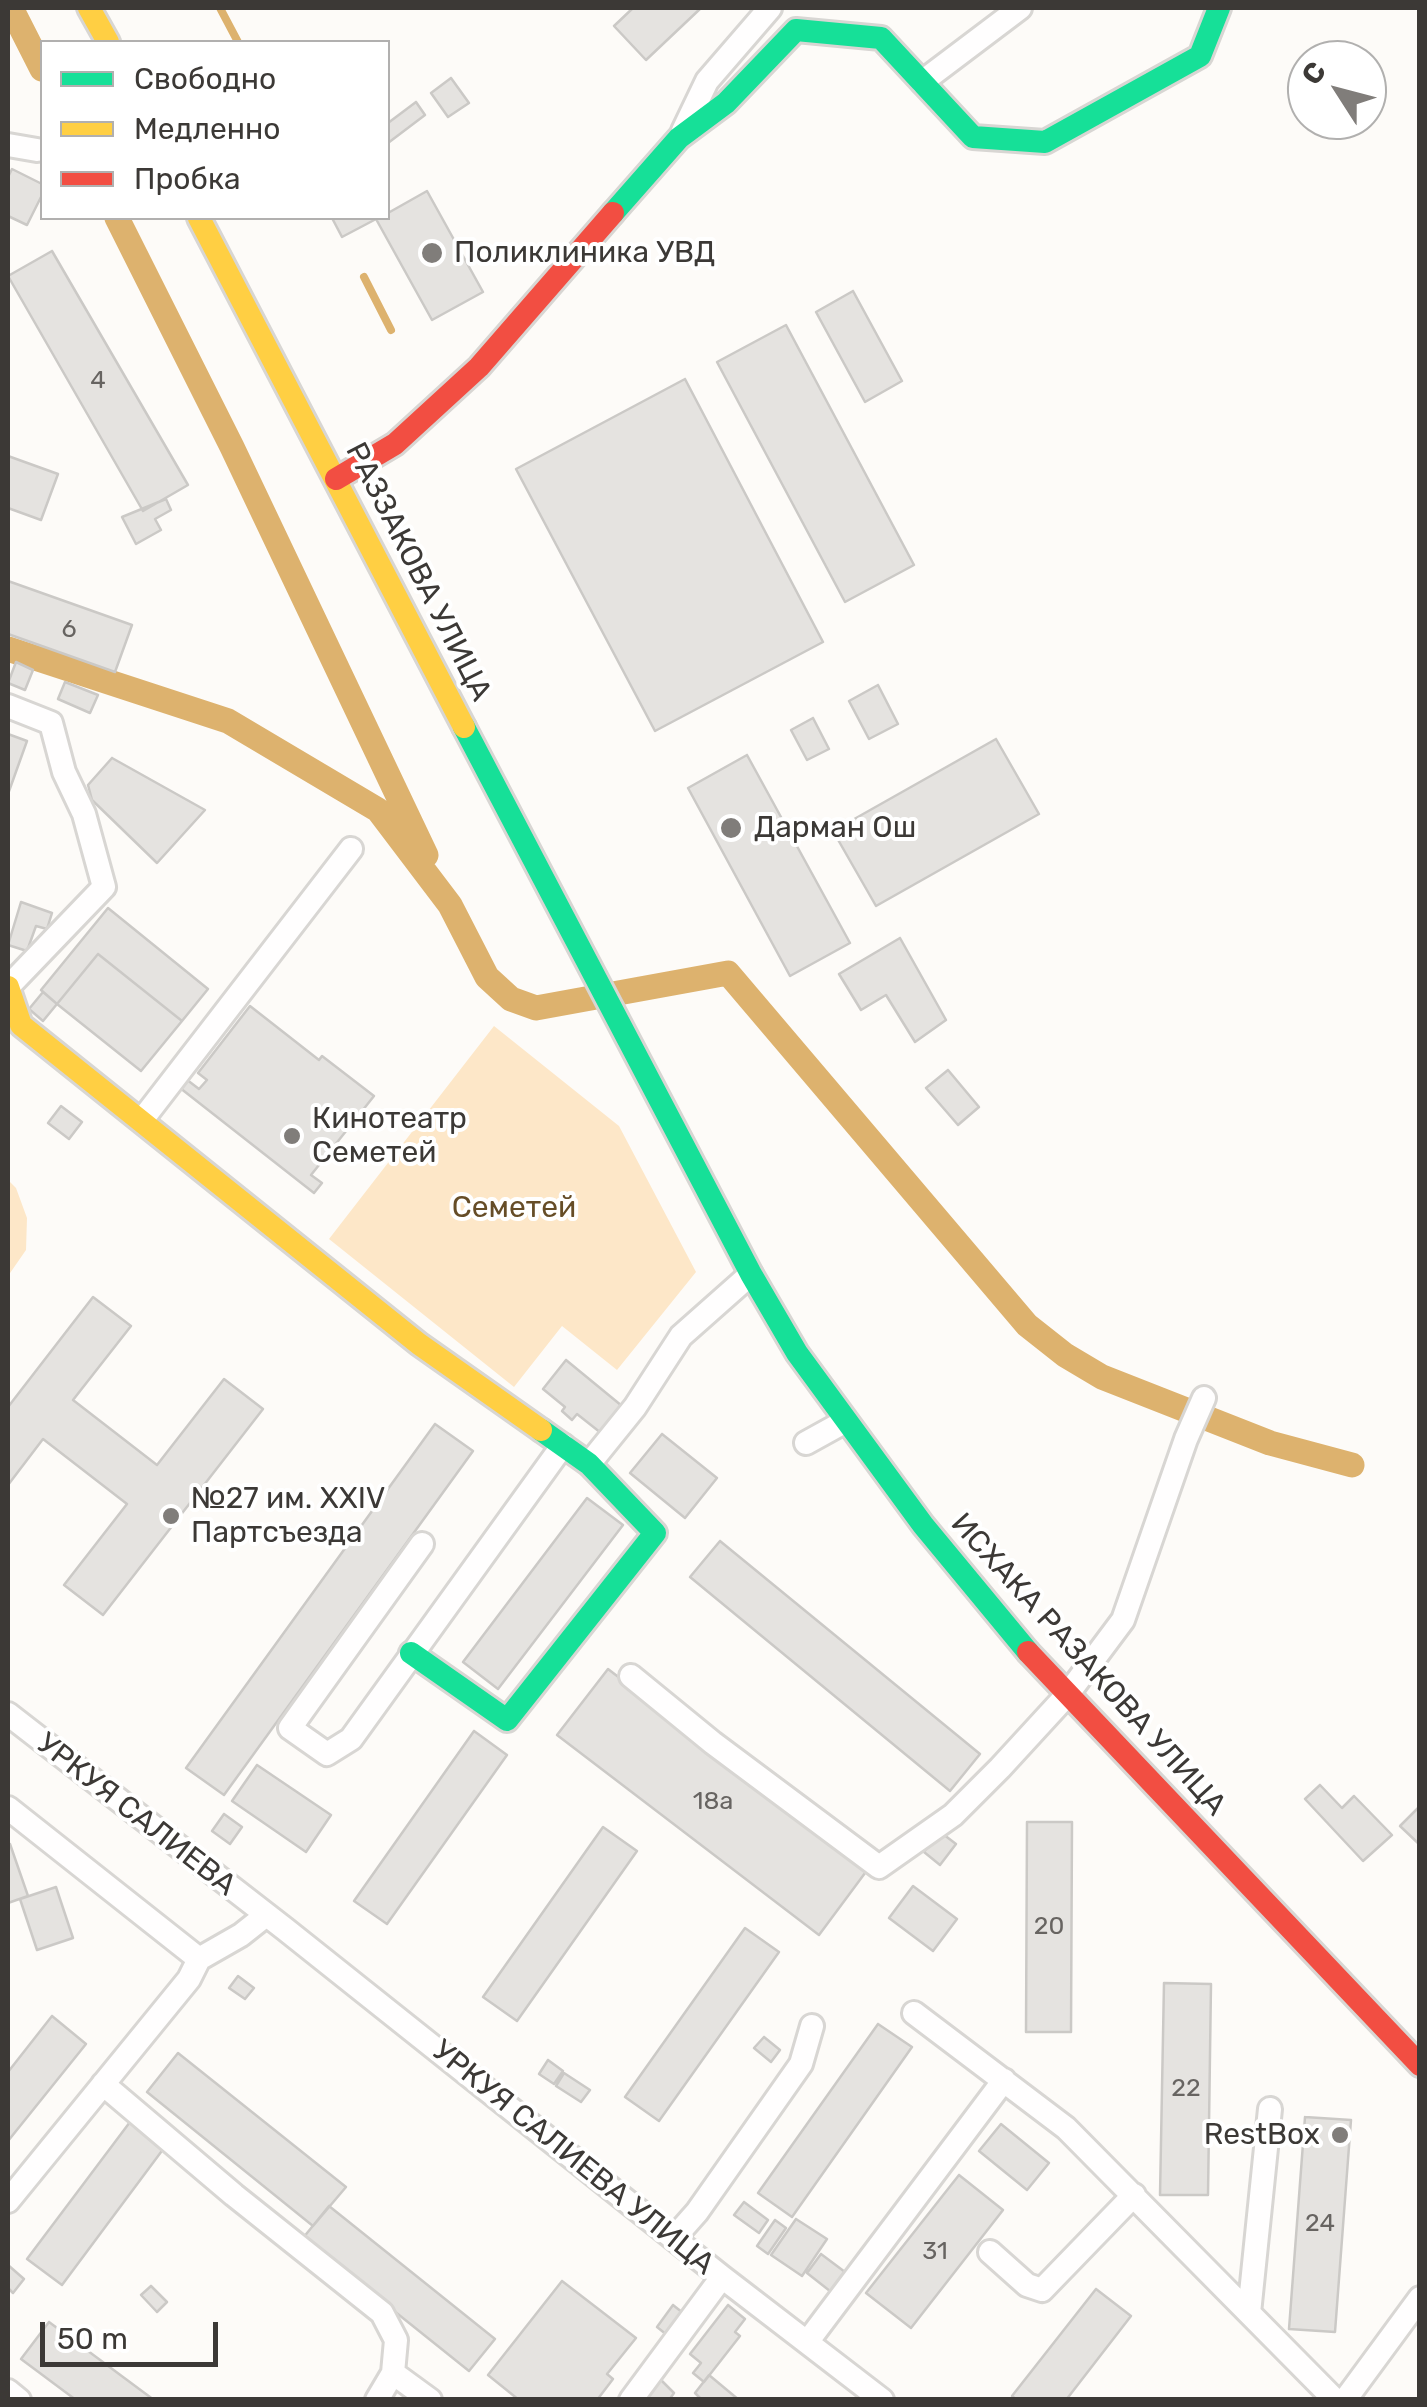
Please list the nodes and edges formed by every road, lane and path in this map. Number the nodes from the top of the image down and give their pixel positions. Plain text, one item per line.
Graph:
1 (89, 8) edge
2 (770, 8) edge
3 (1020, 8) edge
4 (1219, 8) edge
5 (107, 40) edge
6 (922, 82) junction
7 (679, 138) junction
8 (8, 145) edge
9 (37, 150) dead end
10 (201, 220) edge
11 (336, 479) junction
12 (8, 706) edge
13 (351, 849) dead end
14 (8, 987) edge
15 (620, 1028) joint
16 (142, 1120) junction
17 (750, 1274) junction
18 (1204, 1398) dead end
19 (844, 1422) junction
20 (806, 1442) dead end
21 (563, 1445) junction
22 (590, 1464) junction
23 (422, 1544) dead end
24 (411, 1654) junction
25 (631, 1676) dead end
26 (1067, 1695) junction
27 (8, 1714) edge
28 (8, 1808) edge
29 (265, 1916) junction
30 (199, 1960) junction
31 (914, 2014) dead end
32 (812, 2026) dead end
33 (1420, 2064) edge
34 (1004, 2080) junction
35 (103, 2084) junction
36 (1270, 2110) dead end
37 (1134, 2195) junction
38 (8, 2201) edge
39 (674, 2238) junction
40 (990, 2252) dead end
41 (722, 2277) junction
42 (1420, 2298) edge
43 (1248, 2314) junction
44 (808, 2341) junction
45 (393, 2373) junction
46 (8, 2391) edge
47 (19, 2400) edge
48 (377, 2400) edge
49 (430, 2400) edge
50 (632, 2400) edge
51 (882, 2400) edge
52 (1336, 2400) edge
53 (1345, 2400) edge

1 - 5 street
2 - 7 street
3 - 6 street
4 - 6 street
6 - 7 street
7 - 11 street
8 - 9 street
10 - 11 street, РАЗЗАКОВА УЛИЦА
11 - 15 street, РАЗЗАКОВА УЛИЦА
12 - 14 street
13 - 16 street
14 - 16 street
15 - 17 street, ИСХАКА РАЗАКОВА УЛИЦА
16 - 21 street
17 - 19 street, ИСХАКА РАЗАКОВА УЛИЦА
17 - 22 street
18 - 26 street
19 - 20 street
19 - 26 street, ИСХАКА РАЗАКОВА УЛИЦА
21 - 22 street
21 - 24 street
22 - 24 street
23 - 24 street
25 - 26 street
26 - 33 street, ИСХАКА РАЗАКОВА УЛИЦА
27 - 29 street, УРКУЯ САЛИЕВА
28 - 30 street
29 - 30 street
29 - 39 street, УРКУЯ САЛИЕВА УЛИЦА
30 - 35 street
31 - 34 street
32 - 39 street
34 - 37 street
34 - 44 street
35 - 38 street
35 - 45 street
36 - 43 street
37 - 40 street
37 - 43 street
39 - 41 street, УРКУЯ САЛИЕВА УЛИЦА
41 - 44 street, УРКУЯ САЛИЕВА УЛИЦА
41 - 50 street
42 - 53 street
43 - 52 street
44 - 51 street, УРКУЯ САЛИЕВА УЛИЦА
45 - 48 street
45 - 49 street
46 - 47 street

